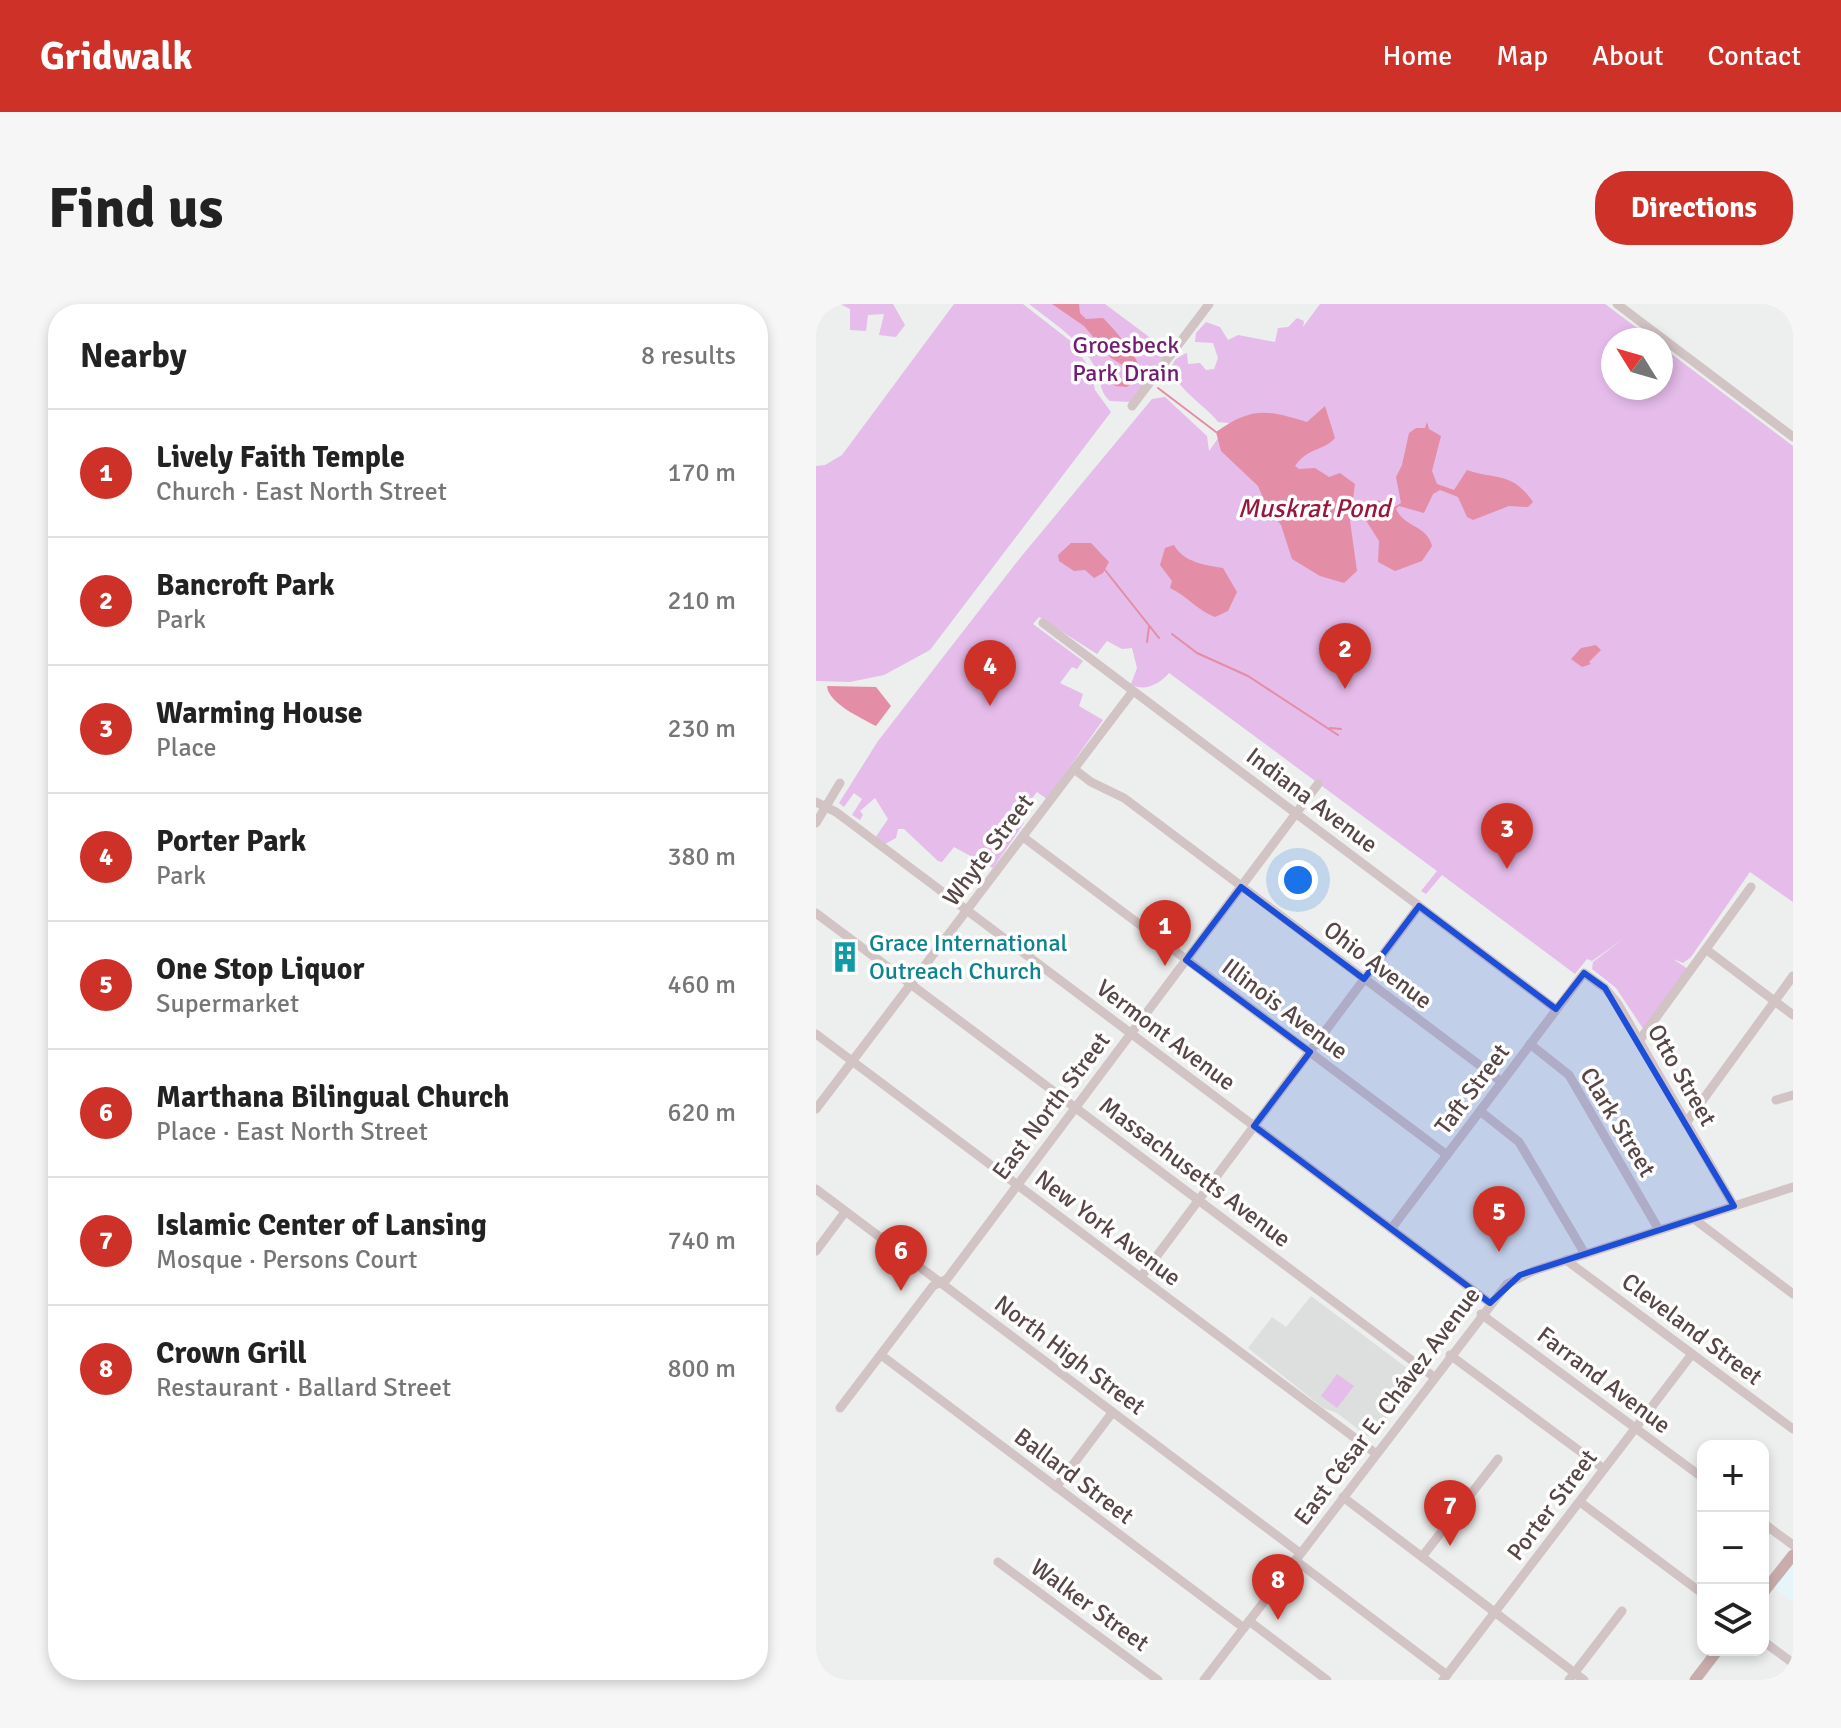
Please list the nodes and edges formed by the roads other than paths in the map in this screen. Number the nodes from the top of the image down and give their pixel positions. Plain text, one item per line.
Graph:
1 (1209, 304) edge
2 (1617, 304) edge
3 (1132, 406) dead end
4 (1793, 437) edge
5 (1043, 623) dead end
6 (1133, 691) junction
7 (1074, 769) junction
8 (840, 783) dead end
9 (1318, 784) dead end
10 (816, 802) edge
11 (828, 807) junction
12 (1296, 813) junction
13 (816, 823) edge
14 (1023, 837) junction
15 (1241, 887) junction
16 (1751, 887) dead end
17 (1419, 906) junction
18 (968, 911) junction
19 (816, 913) edge
20 (1707, 950) junction
21 (1186, 960) junction
22 (1584, 973) joint
23 (1793, 976) edge
24 (1364, 979) junction
25 (911, 985) junction
26 (1775, 1001) junction
27 (1556, 1009) junction
28 (1793, 1015) edge
29 (816, 1034) edge
30 (1131, 1034) junction
31 (1639, 1041) junction
32 (1530, 1044) junction
33 (1310, 1052) junction
34 (853, 1061) junction
35 (1502, 1082) junction
36 (1793, 1095) edge
37 (1776, 1100) dead end
38 (1075, 1108) junction
39 (816, 1109) edge
40 (1480, 1111) junction
41 (1686, 1123) junction
42 (1254, 1126) junction
43 (1447, 1155) junction
44 (1017, 1185) junction
45 (1793, 1187) edge
46 (816, 1189) edge
47 (1199, 1200) junction
48 (1734, 1206) junction
49 (845, 1212) junction
50 (1694, 1219) junction
51 (1391, 1229) junction
52 (1659, 1230) junction
53 (816, 1251) edge
54 (1585, 1254) junction
55 (1566, 1260) junction
56 (1141, 1277) junction
57 (940, 1282) junction
58 (1793, 1294) edge
59 (1490, 1303) junction
60 (1481, 1314) junction
61 (1692, 1354) junction
62 (881, 1355) junction
63 (1450, 1355) junction
64 (1434, 1377) junction
65 (840, 1408) dead end
66 (1112, 1413) junction
67 (1636, 1429) junction
68 (1793, 1429) edge
69 (1375, 1453) junction
70 (1498, 1459) dead end
71 (1604, 1469) junction
72 (1697, 1474) edge
73 (1056, 1487) junction
74 (1343, 1497) junction
75 (1580, 1502) junction
76 (1769, 1527) edge
77 (1793, 1545) edge
78 (1793, 1555) edge
79 (1298, 1557) junction
80 (1422, 1557) junction
81 (998, 1562) dead end
82 (1769, 1585) edge
83 (1697, 1590) edge
84 (1622, 1611) dead end
85 (1495, 1612) junction
86 (1247, 1624) junction
87 (1769, 1645) edge
88 (1713, 1656) edge
89 (1793, 1663) edge
90 (1572, 1676) edge
91 (1445, 1678) edge
92 (1158, 1680) edge
93 (1204, 1680) edge
94 (1327, 1680) edge
95 (1584, 1680) edge
96 (1695, 1680) edge

1 - 3 street
2 - 4 street
5 - 6 street, Indiana Avenue
6 - 7 street, Whyte Street
6 - 12 street, Indiana Avenue
7 - 14 street, Whyte Street
7 - 15 street, Ohio Avenue
8 - 11 street
9 - 12 street, East North Street
10 - 11 street, Vermont Avenue
11 - 13 street
11 - 18 street, Vermont Avenue
12 - 15 street, East North Street
12 - 17 street, Indiana Avenue
14 - 18 street, Whyte Street
14 - 21 street, Illinois Avenue
15 - 21 street, East North Street
15 - 24 street, Ohio Avenue
16 - 20 street
17 - 24 street
17 - 27 street, Indiana Avenue
18 - 25 street, Whyte Street
18 - 30 street, Vermont Avenue
19 - 25 street, Massachusetts Avenue
20 - 26 street
20 - 31 street
21 - 30 street, East North Street
21 - 33 street, Illinois Avenue
22 - 27 street, Taft Street
22 - 31 street, Otto Street
23 - 26 street
24 - 33 street
24 - 35 street, Ohio Avenue
25 - 34 street, Whyte Street
25 - 38 street, Massachusetts Avenue
26 - 28 street
26 - 41 street
27 - 32 street, Taft Street
29 - 34 street, New York Avenue
30 - 38 street, East North Street
30 - 42 street, Vermont Avenue
31 - 41 street, Otto Street
32 - 35 street, Taft Street
32 - 52 street, Clark Street
33 - 42 street
33 - 43 street, Illinois Avenue
34 - 39 street, Whyte Street
34 - 44 street, New York Avenue
35 - 40 street, Taft Street
36 - 37 street
38 - 44 street, East North Street
38 - 47 street, Massachusetts Avenue
40 - 43 street, Taft Street
40 - 54 street
41 - 48 street, Otto Street
42 - 47 street
42 - 51 street, Vermont Avenue
43 - 51 street, Taft Street
44 - 56 street, New York Avenue
44 - 57 street, East North Street
45 - 48 street, East César E. Chávez Avenue
46 - 49 street, North High Street
47 - 56 street
47 - 64 street, Massachusetts Avenue
48 - 50 street, East César E. Chávez Avenue
49 - 53 street
49 - 57 street, North High Street
50 - 52 street, East César E. Chávez Avenue
50 - 58 street
51 - 59 street, Vermont Avenue
52 - 54 street, East César E. Chávez Avenue
54 - 55 street, East César E. Chávez Avenue
55 - 59 street, East César E. Chávez Avenue
55 - 61 street, Cleveland Street
56 - 69 street, New York Avenue
57 - 62 street, East North Street
57 - 66 street, North High Street
59 - 60 street, East César E. Chávez Avenue
60 - 63 street, East César E. Chávez Avenue
60 - 67 street, Farrand Avenue
61 - 67 street, Porter Street
61 - 68 street, Cleveland Street
62 - 65 street, East North Street
62 - 73 street, Ballard Street
63 - 64 street, East César E. Chávez Avenue
63 - 71 street
64 - 69 street, East César E. Chávez Avenue
66 - 73 street
66 - 79 street, North High Street
67 - 71 street, Porter Street
67 - 72 street, Farrand Avenue
69 - 74 street, East César E. Chávez Avenue
70 - 80 street
71 - 75 street, Porter Street
73 - 86 street, Ballard Street
74 - 79 street, East César E. Chávez Avenue
74 - 80 street
75 - 83 street
75 - 85 street, Porter Street
76 - 77 street
78 - 82 main road
79 - 86 street, East César E. Chávez Avenue
79 - 91 street, North High Street
80 - 85 street
81 - 92 street, Walker Street
84 - 90 street
85 - 90 street
85 - 91 street, Porter Street
86 - 93 street, East César E. Chávez Avenue
86 - 94 street, Ballard Street
87 - 89 street
88 - 96 main road
90 - 95 street

